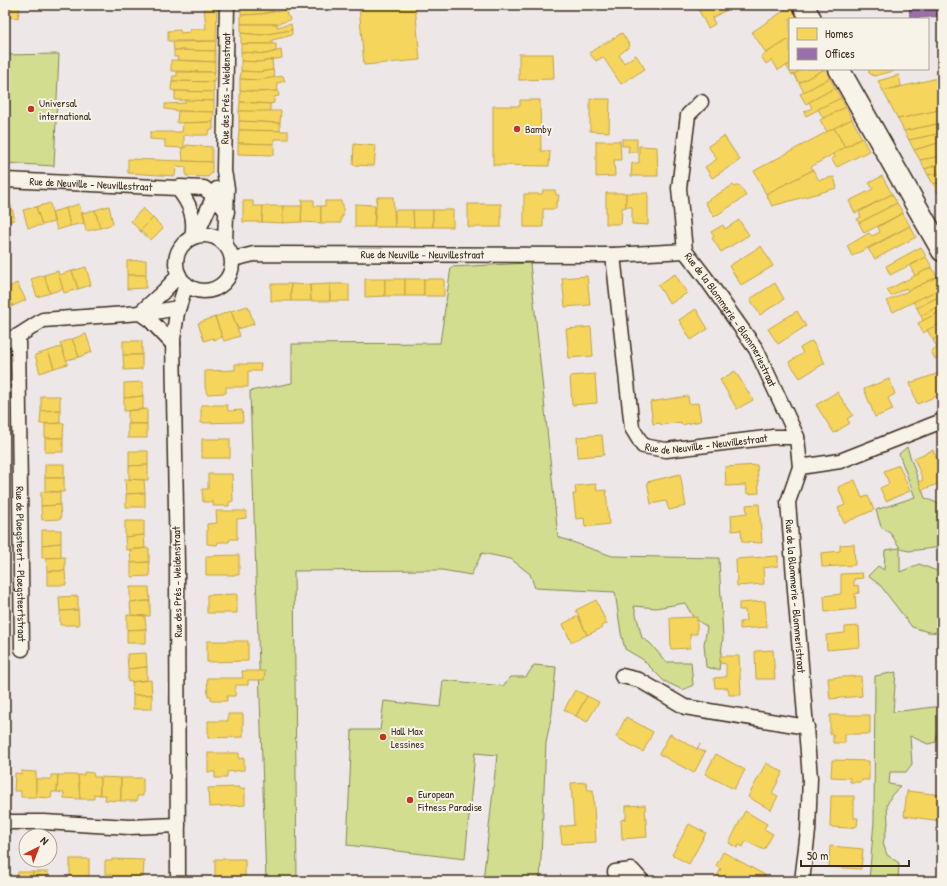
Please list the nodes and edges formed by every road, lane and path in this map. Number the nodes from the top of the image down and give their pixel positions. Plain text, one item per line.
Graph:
1 (227, 5) edge
2 (803, 5) edge
3 (810, 18) edge
4 (840, 70) edge
5 (701, 102) dead end
6 (224, 172) junction
7 (5, 180) edge
8 (177, 188) junction
9 (214, 196) junction
10 (227, 212) junction
11 (194, 237) junction
12 (225, 244) junction
13 (685, 251) junction
14 (942, 251) edge
15 (613, 255) junction
16 (233, 259) junction
17 (182, 280) junction
18 (178, 308) junction
19 (140, 313) junction
20 (11, 338) edge
21 (173, 344) junction
22 (942, 421) edge
23 (797, 437) junction
24 (800, 467) junction
25 (22, 649) dead end
26 (622, 676) dead end
27 (806, 727) junction
28 (5, 822) edge
29 (178, 826) junction
30 (615, 872) dead end
31 (178, 881) edge
32 (642, 881) edge
33 (802, 881) edge

1 - 6 street, Rue des Prés - Weidenstraat
2 - 3 street
4 - 14 street
5 - 13 street, Rue de la Blommerie - Blommeriestraat
6 - 9 street, Rue des Prés - Weidenstraat
6 - 10 street, Rue des Prés - Weidenstraat
7 - 8 street, Rue de Neuville - Neuvillestraat
8 - 9 street, Rue de Neuville - Neuvillestraat
8 - 11 street
9 - 10 street, Rue de Neuville - Neuvillestraat
9 - 11 street, Rue des Prés - Weidenstraat
10 - 12 street, Rue des Prés - Weidenstraat
11 - 12 street
11 - 17 street, Rue des Prés - Weidenstraat
12 - 16 street
13 - 15 street, Rue de Neuville - Neuvillestraat
13 - 23 street, Rue de la Blommerie - Blommeriestraat
15 - 16 street, Rue de Neuville - Neuvillestraat
15 - 23 street, Rue de Neuville - Neuvillestraat
16 - 17 street
17 - 18 street, Rue des Prés - Weidenstraat
17 - 19 street
18 - 19 street, Rue de Ploegsteert - Ploegsteertstraat
18 - 21 street, Rue des Prés - Weidenstraat
19 - 20 street, Rue de Ploegsteert - Ploegsteertstraat
19 - 21 street
20 - 25 street, Rue de Ploegsteert - Ploegsteertstraat
21 - 29 street, Rue des Prés - Weidenstraat
22 - 24 street
23 - 24 street, Rue de la Blommerie - Blommeriestraat
24 - 27 street, Rue de la Blommerie - Blommeristraat
26 - 27 street
27 - 33 street, Rue de la Blommerie - Blommeristraat
28 - 29 street
29 - 31 street, Rue des Prés - Weidenstraat
30 - 32 street

